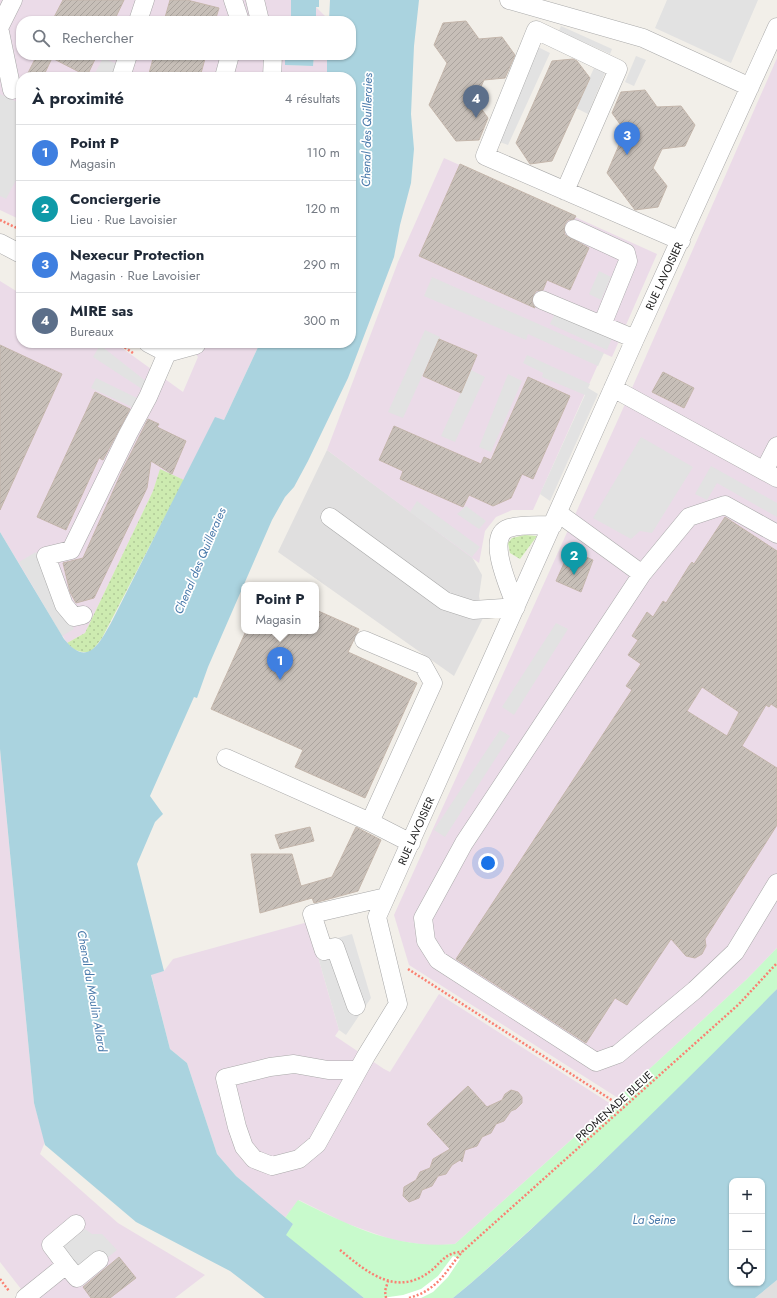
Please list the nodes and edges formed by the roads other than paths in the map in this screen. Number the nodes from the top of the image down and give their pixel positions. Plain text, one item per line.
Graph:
1 (13, 0) edge
2 (145, 0) edge
3 (233, 0) edge
4 (255, 0) edge
5 (509, 0) edge
6 (140, 16) edge
7 (238, 16) edge
8 (259, 16) edge
9 (1, 24) edge
10 (777, 27) edge
11 (126, 60) edge
12 (229, 60) edge
13 (273, 60) edge
14 (123, 72) edge
15 (225, 72) edge
16 (272, 72) edge
17 (750, 87) junction
18 (12, 90) dead end
19 (565, 191) junction
20 (574, 229) dead end
21 (681, 241) junction
22 (0, 243) edge
23 (16, 251) edge
24 (542, 300) dead end
25 (602, 325) junction
26 (635, 339) junction
27 (158, 348) edge
28 (185, 348) edge
29 (167, 353) junction
30 (613, 388) junction
31 (777, 446) edge
32 (770, 474) edge
33 (330, 518) dead end
34 (555, 519) junction
35 (777, 534) edge
36 (642, 574) junction
37 (516, 607) junction
38 (83, 615) dead end
39 (364, 640) dead end
40 (226, 758) dead end
41 (370, 822) junction
42 (411, 842) junction
43 (777, 883) edge
44 (386, 897) junction
45 (356, 1006) dead end
46 (362, 1063) junction
47 (76, 1224) dead end
48 (99, 1260) dead end
49 (66, 1265) junction
50 (17, 1295) edge

1 - 9 street
2 - 6 street
3 - 7 street
4 - 8 street
5 - 17 street
9 - 18 street
10 - 17 street, RUE LAVOISIER
11 - 14 street
12 - 15 street
13 - 16 street
17 - 21 street, RUE LAVOISIER
19 - 19 street
19 - 21 street
20 - 25 street
21 - 26 street, RUE LAVOISIER
22 - 23 street
24 - 25 street
25 - 26 street
26 - 30 street, RUE LAVOISIER
27 - 29 street
28 - 29 street
29 - 38 street
30 - 32 street
30 - 34 street, RUE LAVOISIER
31 - 32 street
33 - 37 street
34 - 36 street
34 - 37 street, RUE LAVOISIER
34 - 37 street
35 - 36 street
36 - 43 street
37 - 42 street, RUE LAVOISIER
39 - 41 street
40 - 41 street
41 - 42 street
42 - 44 street, RUE LAVOISIER
44 - 45 street
44 - 46 street, RUE LAVOISIER
46 - 46 street, RUE LAVOISIER
47 - 49 street
48 - 49 street
49 - 50 street

